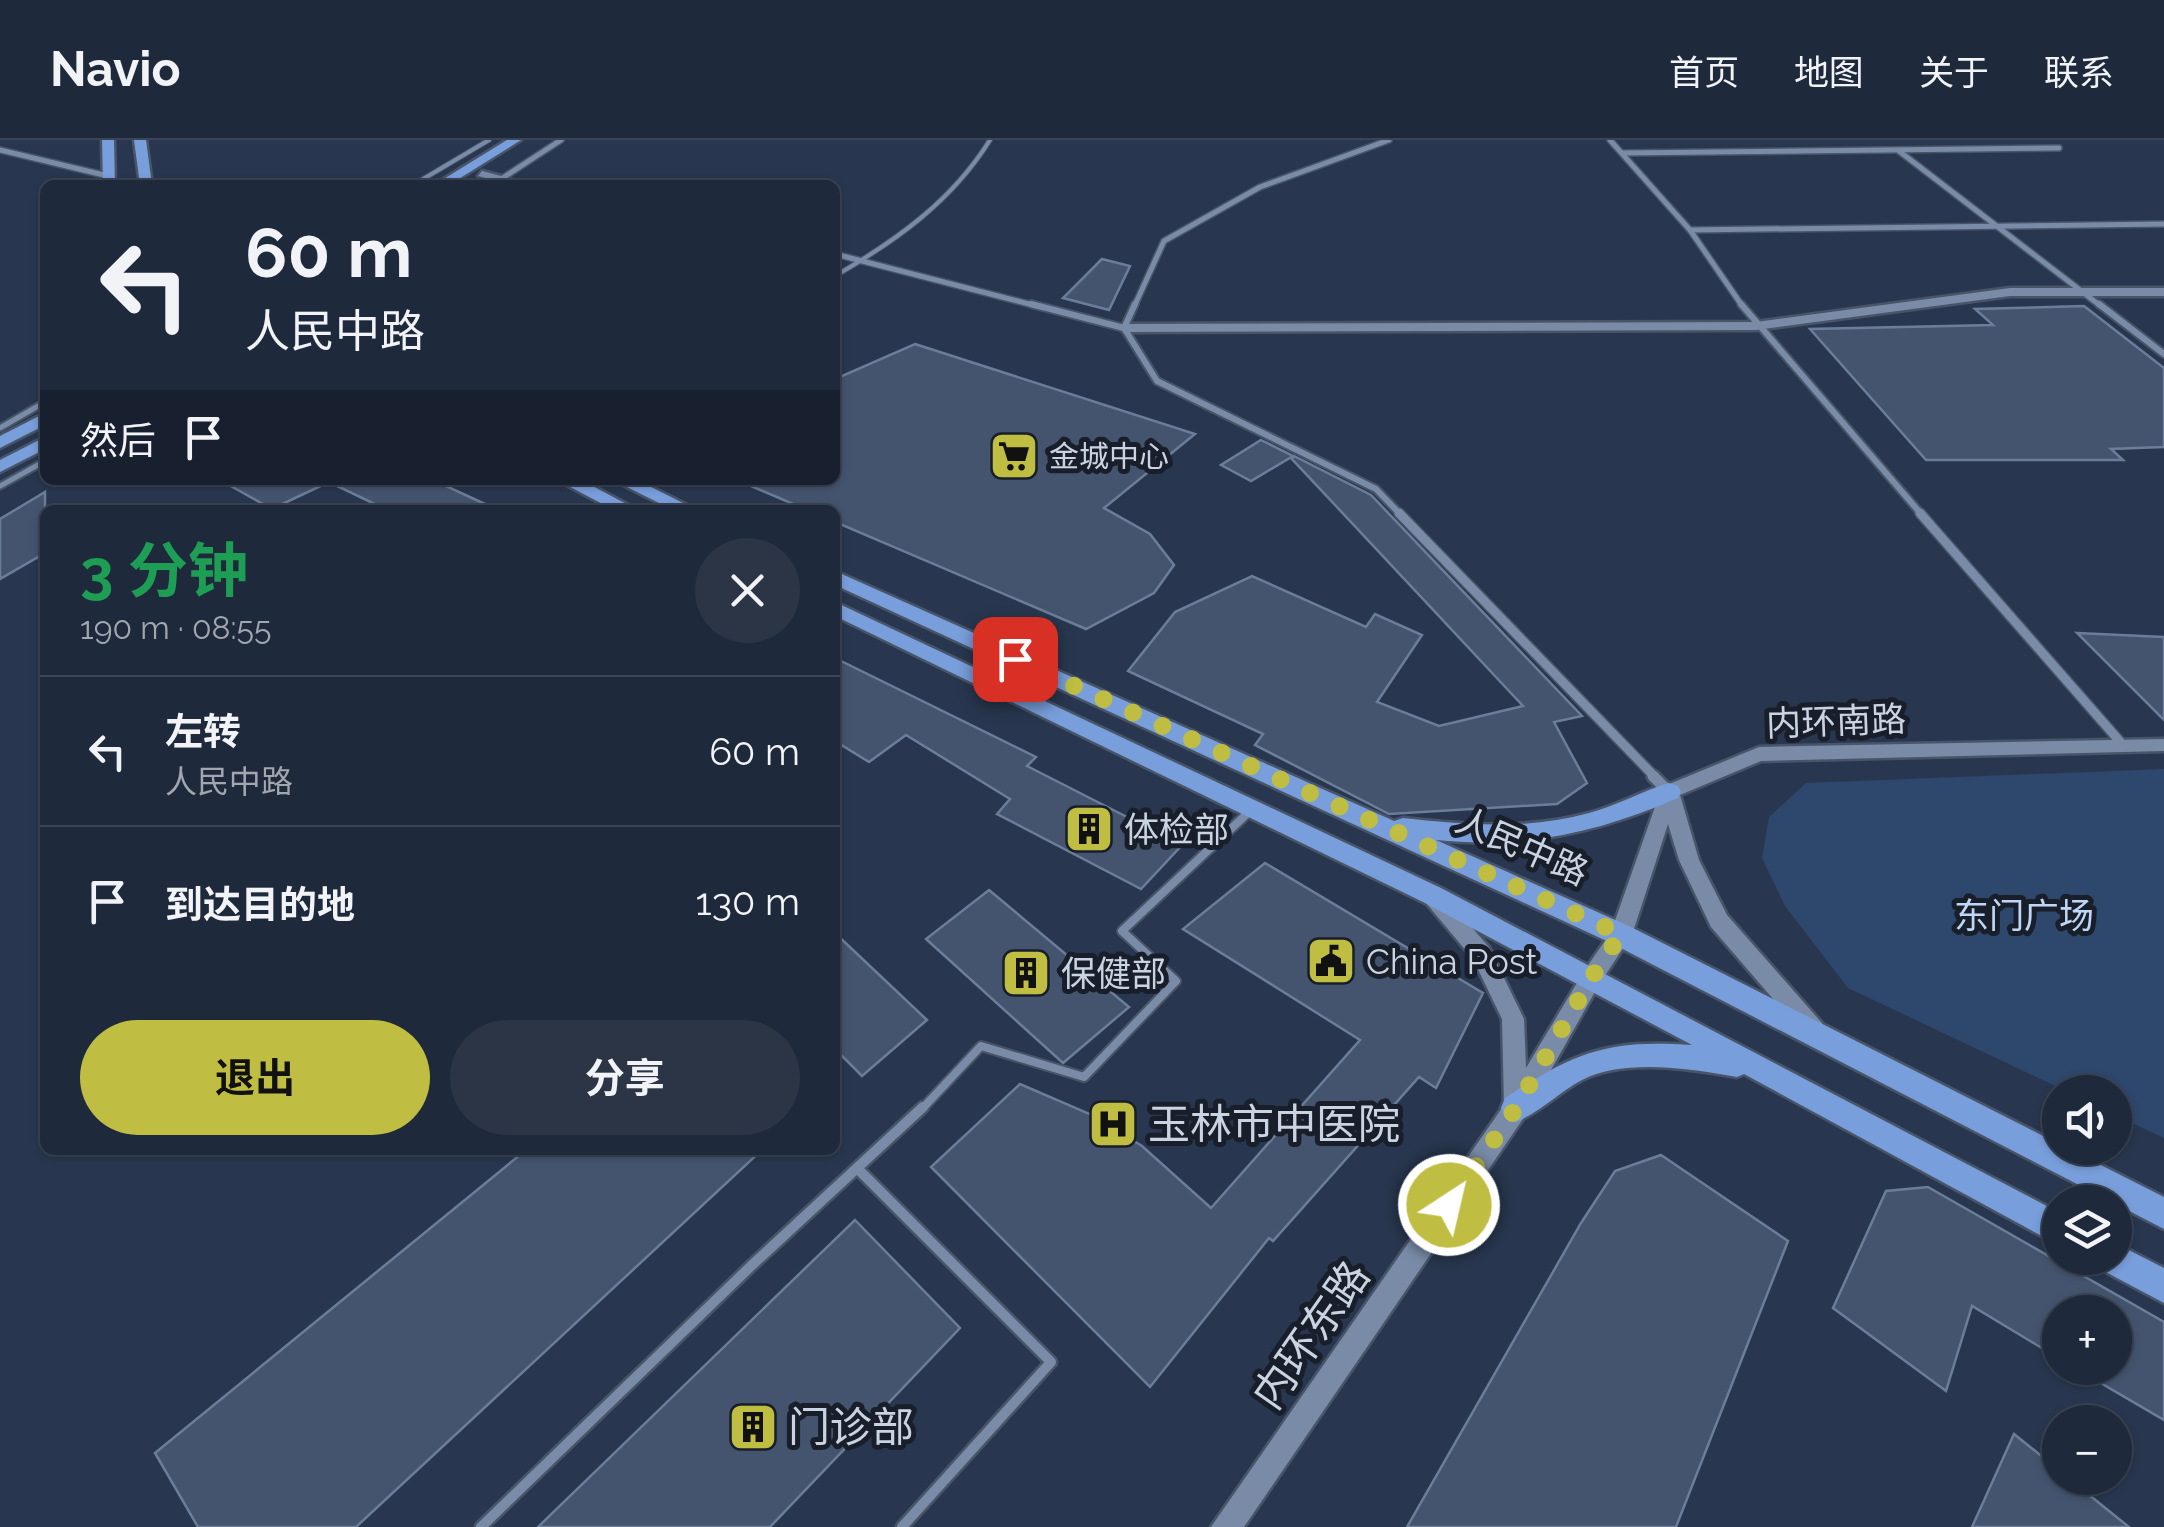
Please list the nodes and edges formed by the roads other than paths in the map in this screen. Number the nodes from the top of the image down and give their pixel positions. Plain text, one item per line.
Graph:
1 (108, 140) edge
2 (140, 140) edge
3 (489, 140) edge
4 (515, 140) edge
5 (536, 140) edge
6 (561, 140) edge
7 (990, 140) edge
8 (1388, 140) edge
9 (1610, 140) edge
10 (2059, 148) dead end
11 (0, 150) edge
12 (1897, 150) junction
13 (1622, 154) junction
14 (491, 179) edge
15 (109, 180) edge
16 (145, 180) edge
17 (421, 180) edge
18 (448, 180) edge
19 (2164, 224) edge
20 (1998, 226) junction
21 (1690, 230) junction
22 (840, 255) edge
23 (863, 260) junction
24 (840, 273) edge
25 (2084, 292) junction
26 (2164, 292) edge
27 (1756, 326) junction
28 (1124, 328) junction
29 (2164, 354) edge
30 (40, 405) edge
31 (40, 421) edge
32 (0, 428) edge
33 (0, 443) edge
34 (40, 449) edge
35 (40, 451) edge
36 (0, 467) edge
37 (576, 485) edge
38 (633, 485) edge
39 (0, 486) edge
40 (618, 505) edge
41 (677, 505) edge
42 (840, 579) edge
43 (840, 610) edge
44 (2164, 745) edge
45 (2123, 746) junction
46 (1669, 792) junction
47 (1254, 808) junction
48 (1374, 823) junction
49 (1432, 895) junction
50 (1621, 934) junction
51 (1592, 977) junction
52 (1818, 1036) junction
53 (1765, 1070) junction
54 (1516, 1108) junction
55 (858, 1170) junction
56 (2164, 1214) edge
57 (2042, 1220) edge
58 (2132, 1269) edge
59 (2164, 1286) edge
60 (481, 1527) edge
61 (902, 1527) edge
62 (1226, 1527) edge

1 - 15 main road
2 - 16 main road
3 - 17 lane
4 - 18 main road
5 - 14 main road
6 - 14 street
7 - 23 lane
8 - 28 street
9 - 13 street
10 - 12 street
11 - 15 street
12 - 13 street
12 - 20 street
13 - 21 street
19 - 20 street
20 - 21 street
20 - 25 street
21 - 27 street
22 - 23 street
23 - 24 lane
23 - 28 street
25 - 26 main road
25 - 27 main road
25 - 29 street
27 - 28 main road
27 - 45 street
28 - 46 street
30 - 32 lane
31 - 33 main road
34 - 36 main road
35 - 39 lane
37 - 40 main road
38 - 41 main road
42 - 48 main road, 人民中路
43 - 47 main road
44 - 45 main road, 内环南路
45 - 46 main road, 内环南路
46 - 48 main road
46 - 50 main road
46 - 52 main road
47 - 49 main road
47 - 55 lane
48 - 50 main road, 人民中路
49 - 51 main road
49 - 54 main road
50 - 51 main road, 内环东路
50 - 52 main road, 人民中路
51 - 53 main road
51 - 54 main road, 内环东路
52 - 56 main road, 人民中路
53 - 54 main road
53 - 57 main road
54 - 62 main road, 内环东路
55 - 60 lane
55 - 61 lane
58 - 59 main road

